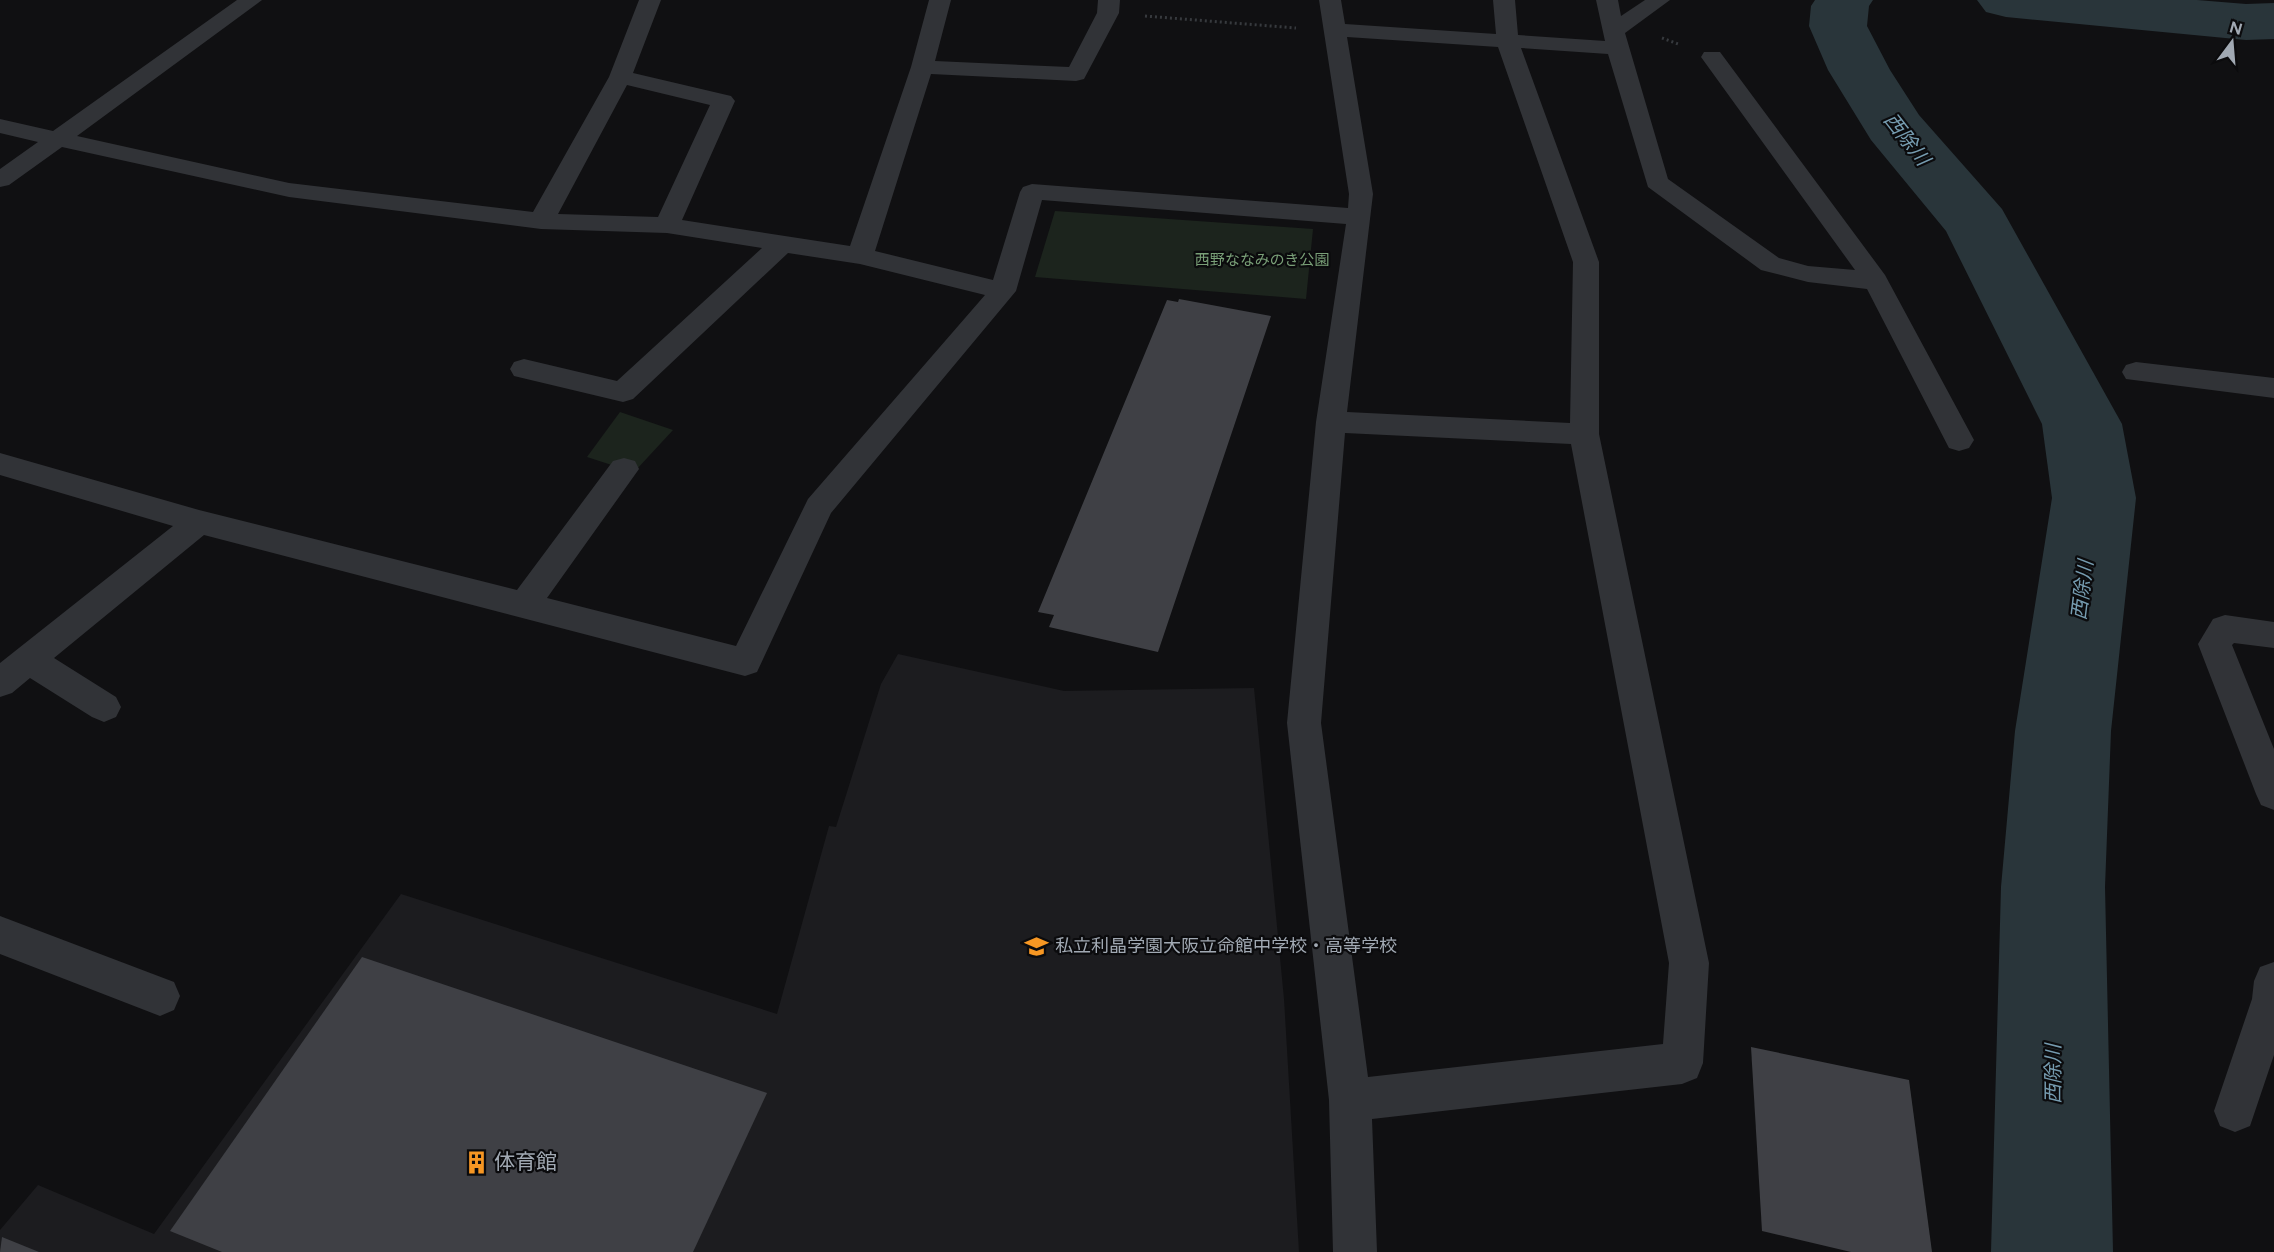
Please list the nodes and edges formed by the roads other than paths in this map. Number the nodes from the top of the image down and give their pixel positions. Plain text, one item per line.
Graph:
1 (251, 0) edge
2 (650, 0) edge
3 (940, 0) edge
4 (1504, 0) edge
5 (1607, 0) edge
6 (1659, 0) edge
7 (1109, 7) edge
8 (1334, 15) edge
9 (1618, 34) junction
10 (1507, 40) junction
11 (1712, 57) road end
12 (922, 67) junction
13 (620, 77) junction
14 (0, 126) edge
15 (58, 139) junction
16 (0, 180) edge
17 (1360, 217) junction
18 (541, 221) junction
19 (667, 225) junction
20 (783, 243) junction
21 (860, 256) junction
22 (1876, 281) junction
23 (1003, 291) junction
24 (524, 369) dead end
25 (2136, 372) dead end
26 (2274, 388) edge
27 (1331, 422) junction
28 (1584, 434) junction
29 (1959, 440) dead end
30 (0, 464) edge
31 (624, 469) dead end
32 (199, 522) junction
33 (525, 604) junction
34 (2274, 635) edge
35 (28, 660) junction
36 (0, 683) edge
37 (104, 707) dead end
38 (2274, 795) edge
39 (0, 935) edge
40 (2274, 981) edge
41 (160, 996) dead end
42 (1350, 1100) junction
43 (2235, 1111) dead end
44 (1355, 1252) edge

1 - 15 street
2 - 13 street
3 - 12 street
4 - 10 street
5 - 9 street
6 - 9 street
7 - 12 street
8 - 10 street
8 - 17 street
9 - 10 street
9 - 22 street
10 - 28 street
11 - 22 street
12 - 21 street
13 - 18 street
13 - 19 street
14 - 15 street
15 - 16 street
15 - 18 street
17 - 23 street
17 - 27 street
18 - 19 street
19 - 20 street
20 - 21 street
20 - 24 street
21 - 23 street
22 - 29 street
23 - 33 street
25 - 26 street
27 - 28 street
27 - 42 street
28 - 42 street
30 - 32 street
31 - 33 street
32 - 33 street
32 - 35 street
34 - 38 street
35 - 36 street
35 - 37 street
39 - 41 street
40 - 43 street
42 - 44 street

